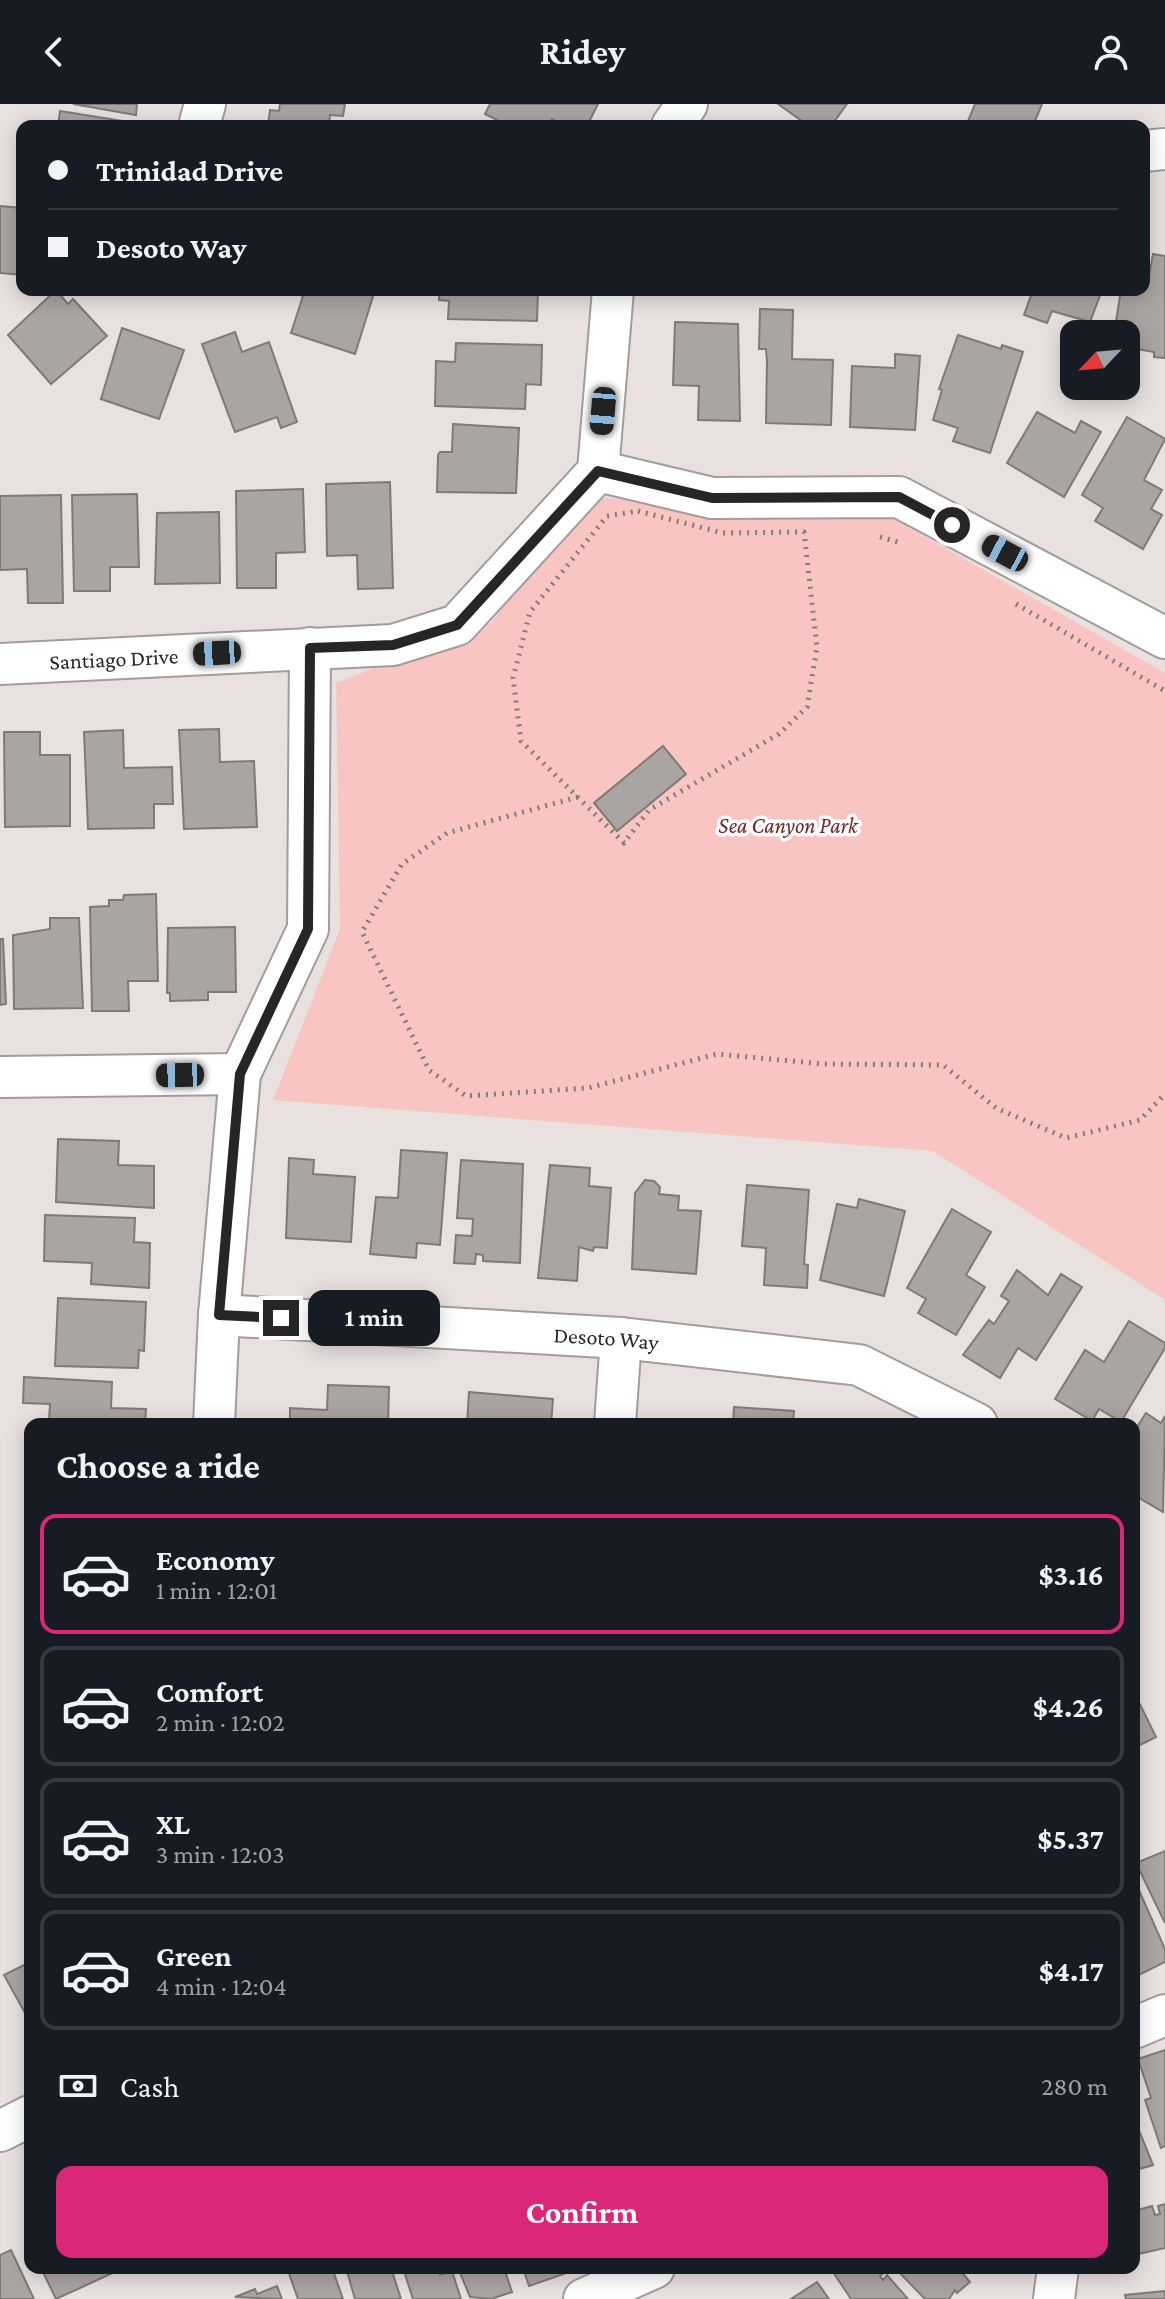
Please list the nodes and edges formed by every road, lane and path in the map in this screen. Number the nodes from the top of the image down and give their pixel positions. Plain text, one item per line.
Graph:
1 (613, 296) edge
2 (598, 471) junction
3 (804, 532) junction
4 (819, 533) dead end
5 (867, 536) dead end
6 (910, 546) dead end
7 (1005, 598) dead end
8 (1165, 638) edge
9 (310, 648) junction
10 (0, 664) edge
11 (1165, 691) edge
12 (578, 797) junction
13 (240, 1074) junction
14 (0, 1077) edge
15 (1165, 1094) edge
16 (219, 1315) junction
17 (621, 1338) junction
18 (214, 1418) edge
19 (615, 1418) edge
20 (965, 1418) edge
21 (1165, 2015) edge
22 (1140, 2025) edge
23 (24, 2119) edge
24 (0, 2131) edge
25 (640, 2274) edge
26 (1057, 2274) edge
27 (584, 2299) edge
28 (1054, 2299) edge

1 - 2 street
2 - 8 street
2 - 9 street, Santiago Drive
3 - 4 path
3 - 12 path
3 - 12 path
5 - 6 path
7 - 11 path
9 - 10 street, Santiago Drive
9 - 13 street
12 - 15 path
13 - 14 street
13 - 16 street
16 - 17 street, Desoto Way
16 - 18 street
17 - 19 street
17 - 20 street, Desoto Way
21 - 22 street
23 - 24 street
25 - 27 street
26 - 28 street

